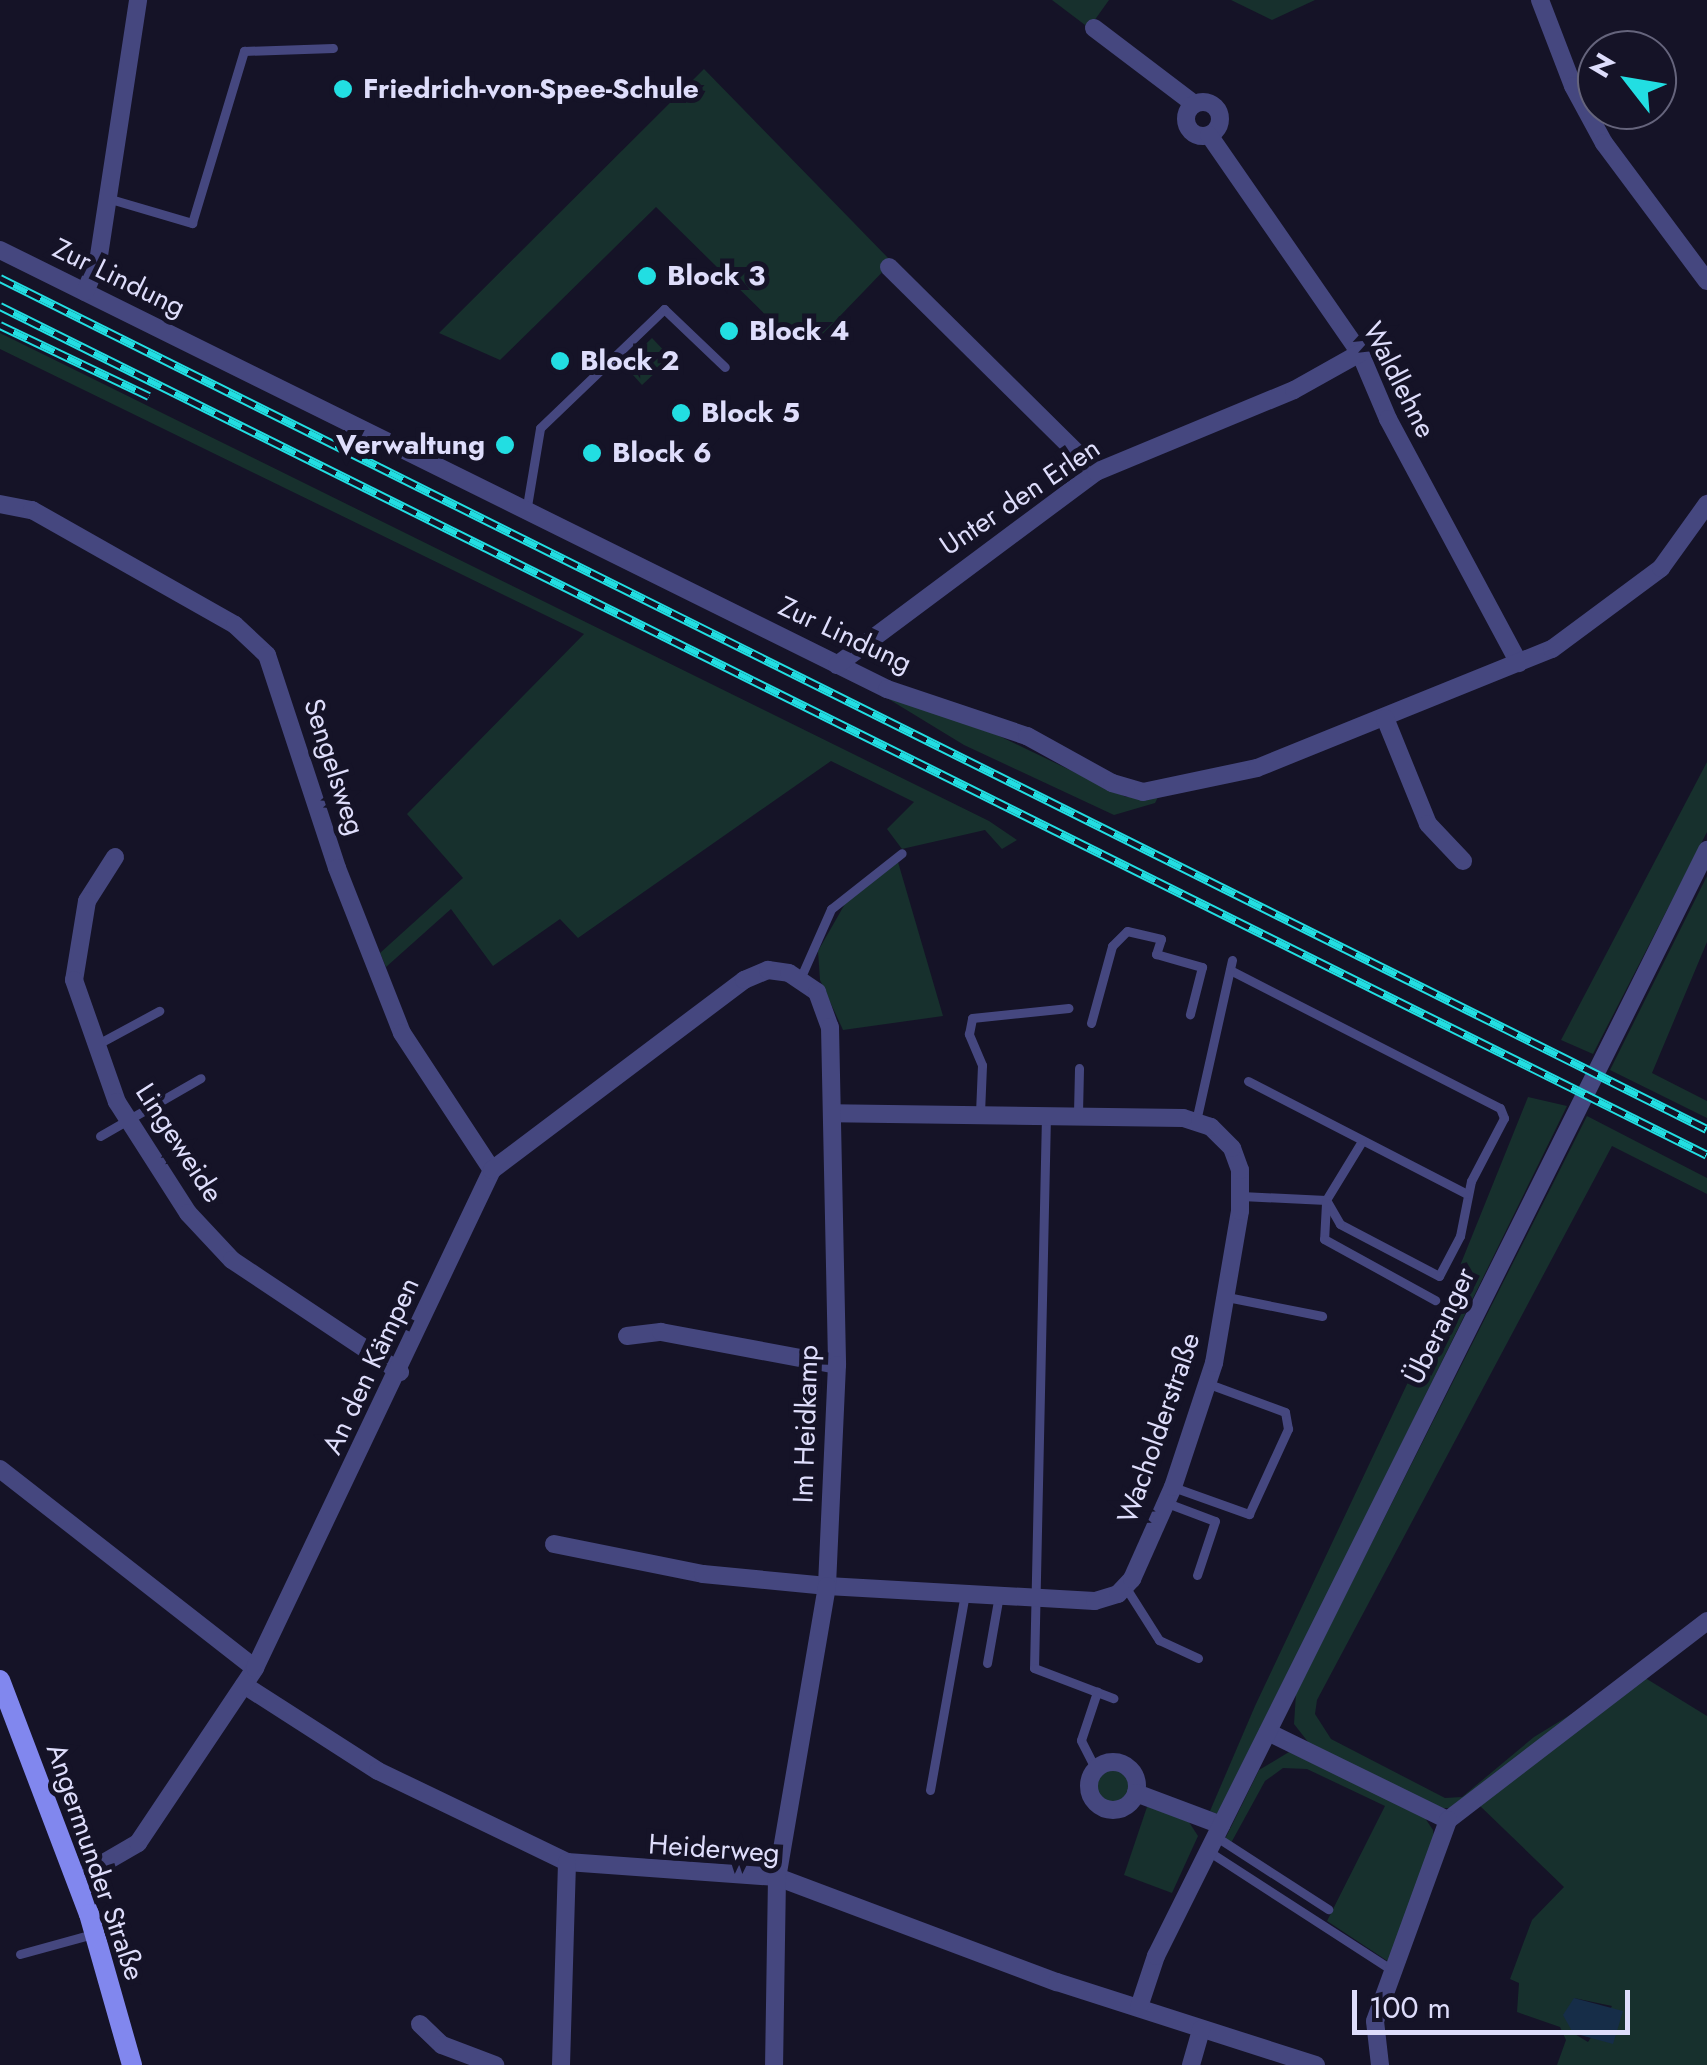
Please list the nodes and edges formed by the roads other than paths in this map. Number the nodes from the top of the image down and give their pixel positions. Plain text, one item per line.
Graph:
1 (138, 0) edge
2 (1540, 0) edge
3 (1094, 28) dead end
4 (333, 48) dead end
5 (107, 198) junction
6 (0, 250) edge
7 (890, 266) dead end
8 (1707, 281) edge
9 (86, 292) junction
10 (1362, 351) junction
11 (726, 368) dead end
12 (1096, 472) junction
13 (0, 504) edge
14 (1707, 504) edge
15 (526, 512) junction
16 (1519, 664) junction
17 (837, 666) junction
18 (1386, 718) junction
19 (1707, 850) edge
20 (902, 854) dead end
21 (116, 857) dead end
22 (1463, 861) dead end
23 (800, 979) junction
24 (1068, 1008) dead end
25 (159, 1011) dead end
26 (1190, 1014) dead end
27 (1091, 1023) dead end
28 (94, 1046) junction
29 (1079, 1068) dead end
30 (200, 1078) dead end
31 (1248, 1082) dead end
32 (834, 1113) junction
33 (980, 1113) junction
34 (1046, 1113) junction
35 (1078, 1113) junction
36 (128, 1119) junction
37 (1196, 1121) junction
38 (100, 1136) dead end
39 (1362, 1140) junction
40 (492, 1170) junction
41 (1467, 1194) junction
42 (1241, 1196) junction
43 (1326, 1200) junction
44 (1228, 1297) junction
45 (1435, 1300) dead end
46 (1322, 1316) dead end
47 (626, 1336) dead end
48 (838, 1365) junction
49 (400, 1372) junction
50 (1209, 1384) junction
51 (0, 1469) edge
52 (1170, 1495) junction
53 (554, 1544) dead end
54 (1197, 1575) dead end
55 (827, 1586) junction
56 (1126, 1588) junction
57 (966, 1594) junction
58 (999, 1596) junction
59 (1038, 1597) junction
60 (1707, 1620) edge
61 (1198, 1658) dead end
62 (986, 1663) dead end
63 (255, 1668) junction
64 (0, 1680) edge
65 (244, 1685) junction
66 (1097, 1692) junction
67 (1113, 1698) dead end
68 (7, 1721) edge
69 (1268, 1732) junction
70 (1096, 1768) junction
71 (930, 1790) dead end
72 (1136, 1792) junction
73 (1448, 1820) junction
74 (1215, 1838) junction
75 (567, 1862) junction
76 (777, 1878) junction
77 (76, 1879) junction
78 (1328, 1909) dead end
79 (96, 1933) junction
80 (20, 1954) dead end
81 (1394, 1972) junction
82 (1138, 2007) junction
83 (420, 2024) dead end
84 (1200, 2029) junction
85 (132, 2065) edge
86 (494, 2065) edge
87 (560, 2065) edge
88 (774, 2065) edge
89 (1191, 2065) edge
90 (1316, 2065) edge
91 (1380, 2065) edge

1 - 5 street
2 - 8 street
3 - 10 street, Waldlehne
4 - 5 lane
5 - 9 street
6 - 9 street, Zur Lindung
7 - 12 street
9 - 15 street, Zur Lindung
10 - 12 street, Unter den Erlen
10 - 16 street, Waldlehne
11 - 15 lane
12 - 17 street, Unter den Erlen
13 - 40 street, Sengelsweg
14 - 16 street, Zur Lindung
15 - 17 street, Zur Lindung
16 - 18 street, Zur Lindung
17 - 18 street, Zur Lindung
18 - 22 street
19 - 69 street, Überanger
20 - 23 lane
21 - 28 street, Lingeweide
23 - 32 street, Im Heidkamp
23 - 40 street, An den Kämpen
24 - 33 lane
25 - 28 lane
26 - 27 lane
28 - 36 street, Lingeweide
29 - 35 lane
30 - 36 lane
31 - 39 lane
32 - 33 street
32 - 48 street, Im Heidkamp
33 - 34 street
34 - 35 street
34 - 59 lane
35 - 37 street
36 - 38 lane
36 - 49 street, Lingeweide
37 - 41 lane
37 - 42 street, Wacholderstraße
39 - 41 lane
39 - 43 lane
40 - 49 street, An den Kämpen
41 - 43 lane
42 - 43 lane
42 - 44 street, Wacholderstraße
43 - 45 lane
44 - 46 lane
44 - 50 street, Wacholderstraße
47 - 48 street
48 - 55 street, Im Heidkamp
49 - 63 street, An den Kämpen
50 - 52 street, Wacholderstraße
50 - 52 lane
51 - 63 street
52 - 54 lane
52 - 56 street, Wacholderstraße
53 - 55 street
55 - 57 street
55 - 76 street, Im Heidkamp
56 - 59 street
56 - 61 lane
57 - 58 street
57 - 71 lane
58 - 59 street
58 - 62 lane
59 - 66 lane
60 - 73 street
63 - 65 street, An den Kämpen
64 - 68 main road, Angermunder Straße
65 - 75 street, Heiderweg
65 - 77 street, An den Kämpen
66 - 67 lane
66 - 70 lane
68 - 77 main road, Angermunder Straße
69 - 73 street
69 - 74 street, Überanger
70 - 72 street
70 - 72 street
72 - 74 street
73 - 81 street
74 - 78 lane
74 - 81 lane
74 - 82 street, Überanger
75 - 76 street, Heiderweg
75 - 87 street
76 - 82 street, Heiderweg
76 - 88 street, Im Heidkamp
77 - 79 main road, Angermunder Straße
79 - 80 lane
79 - 85 main road, Angermunder Straße
81 - 91 street
82 - 84 street, Heiderweg
83 - 86 street
84 - 89 street
84 - 90 street, Heiderweg

